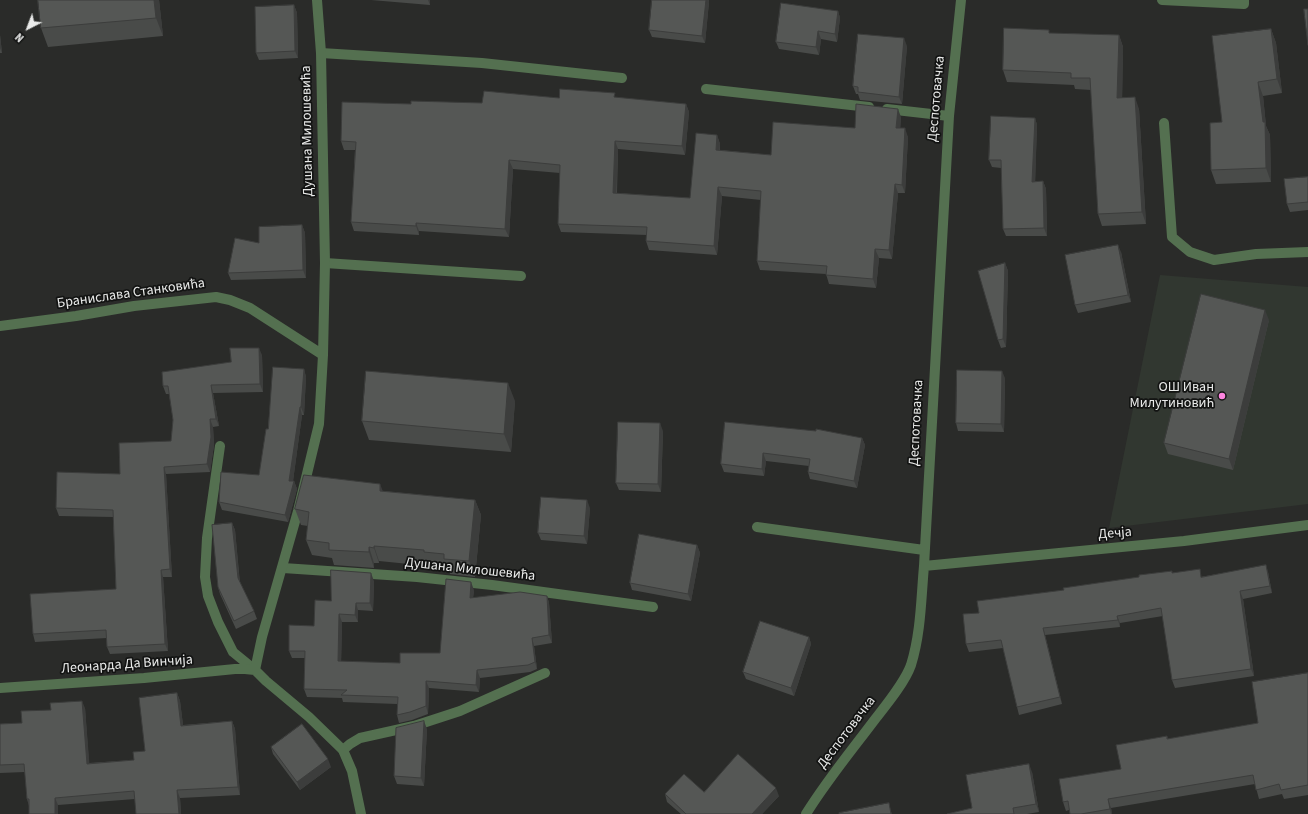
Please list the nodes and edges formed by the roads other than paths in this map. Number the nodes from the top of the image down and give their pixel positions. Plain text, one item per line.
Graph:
1 (318, 0) edge
2 (961, 0) edge
3 (1162, 0) edge
4 (1244, 0) edge
5 (321, 53) junction
6 (622, 78) dead end
7 (706, 89) dead end
8 (949, 116) junction
9 (1164, 123) dead end
10 (1308, 252) edge
11 (324, 262) junction
12 (521, 276) dead end
13 (0, 326) edge
14 (323, 355) junction
15 (220, 446) dead end
16 (1308, 524) edge
17 (757, 527) dead end
18 (924, 550) junction
19 (924, 566) junction
20 (283, 568) junction
21 (653, 607) dead end
22 (255, 670) junction
23 (545, 673) dead end
24 (0, 688) edge
25 (343, 750) junction
26 (361, 814) edge
27 (806, 814) edge

1 - 5 street, Душана Милошевића
2 - 8 street, Деспотовачка
3 - 4 street
5 - 6 street
5 - 11 street, Душана Милошевића
7 - 8 street
8 - 18 street, Деспотовачка
9 - 10 street
11 - 12 street
11 - 14 street, Душана Милошевића
13 - 14 street, Бранислава Станковића
14 - 20 street, Душана Милошевића
15 - 22 street
16 - 19 street, Дечја
17 - 18 street
18 - 19 street, Деспотовачка
19 - 27 street, Деспотовачка
20 - 21 street, Душана Милошевића
20 - 22 street, Душана Милошевића
22 - 24 street, Леонарда Да Винчија
22 - 25 street
23 - 25 street
25 - 26 street

